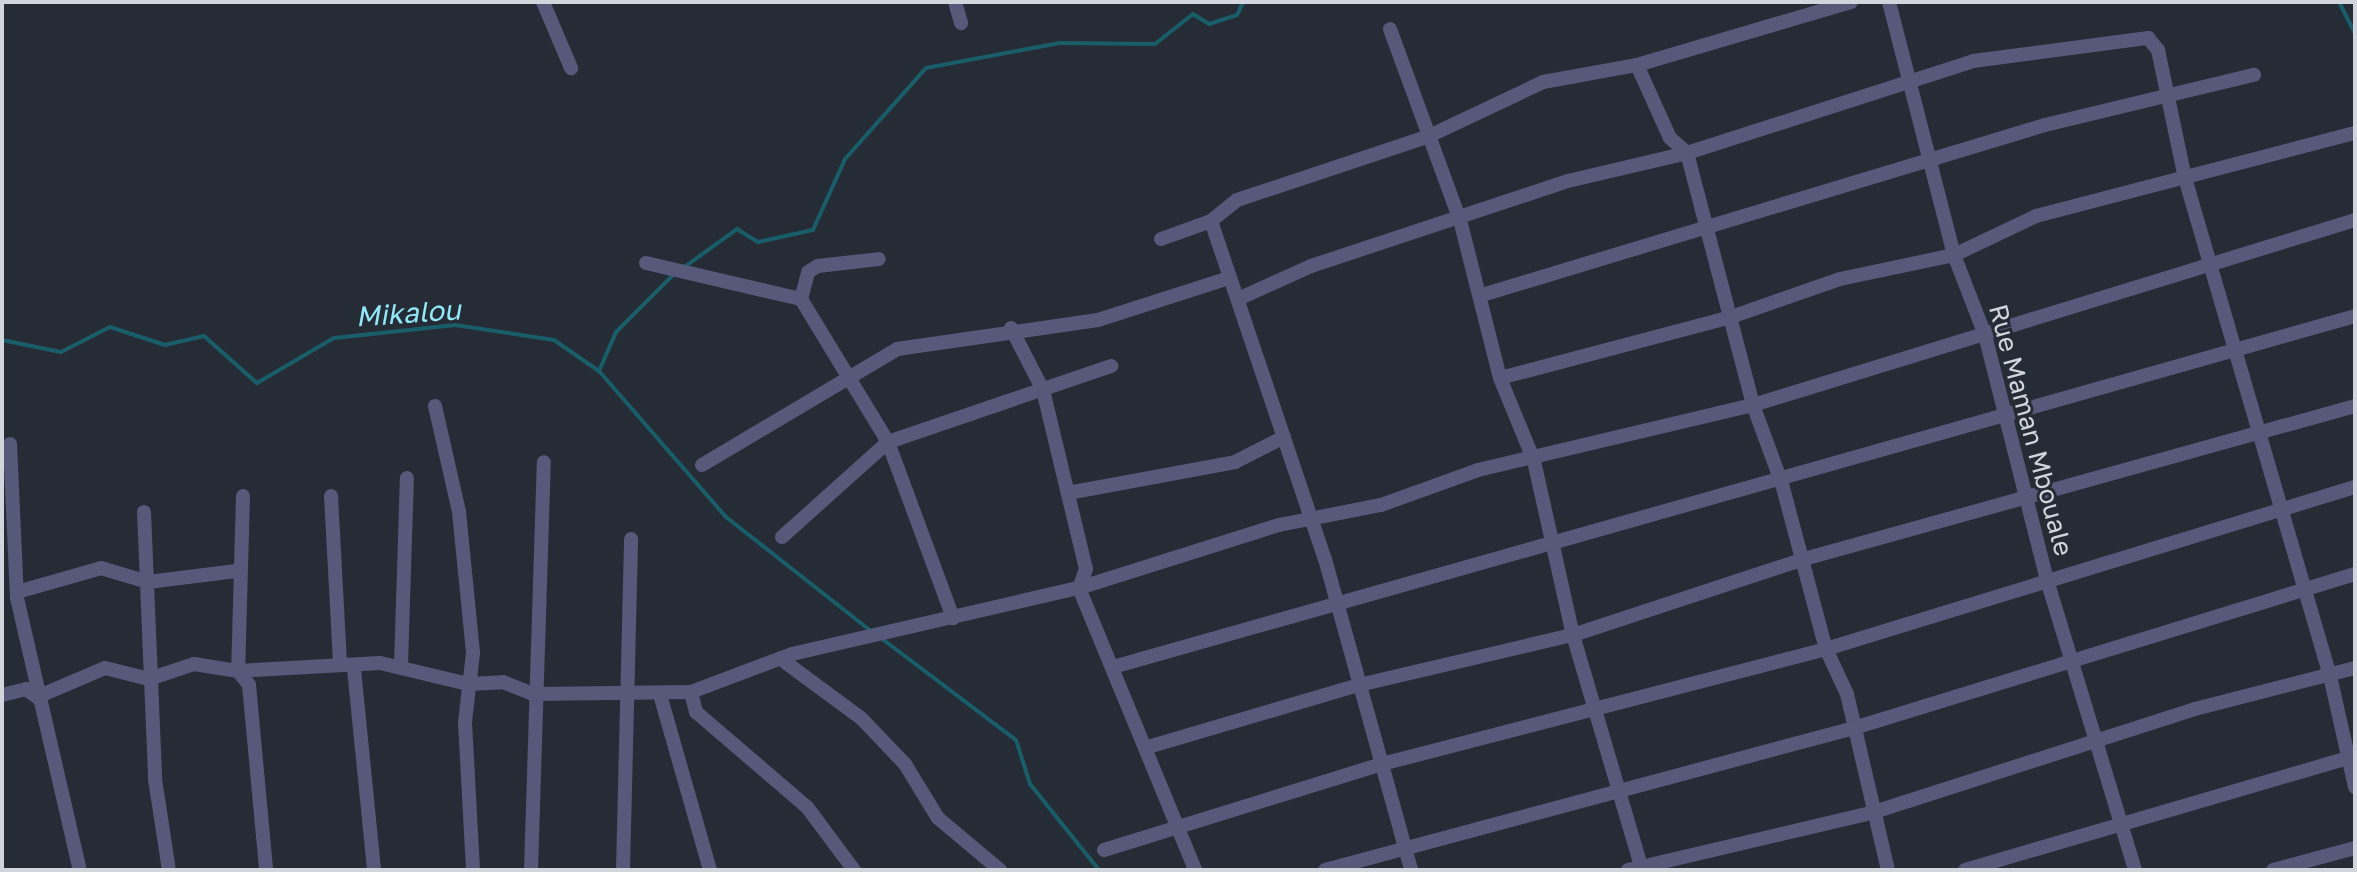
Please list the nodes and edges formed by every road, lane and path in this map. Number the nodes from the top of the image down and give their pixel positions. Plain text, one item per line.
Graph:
1 (543, 2) edge
2 (955, 2) edge
3 (1851, 2) edge
4 (1889, 2) edge
5 (961, 23) dead end
6 (1390, 29) dead end
7 (1637, 65) junction
8 (571, 68) dead end
9 (2254, 75) dead end
10 (1908, 82) junction
11 (2167, 99) junction
12 (2355, 133) edge
13 (1429, 136) junction
14 (1687, 153) junction
15 (1931, 165) junction
16 (2185, 178) junction
17 (1460, 220) junction
18 (2355, 220) edge
19 (1211, 221) junction
20 (1706, 232) junction
21 (1161, 239) dead end
22 (1954, 255) junction
23 (879, 259) dead end
24 (646, 263) dead end
25 (2210, 266) junction
26 (1229, 278) junction
27 (1482, 295) junction
28 (801, 299) junction
29 (1238, 299) junction
30 (2355, 316) edge
31 (1731, 317) junction
32 (1011, 328) junction
33 (1985, 335) junction
34 (2234, 347) junction
35 (1111, 366) dead end
36 (1500, 378) junction
37 (849, 379) junction
38 (1043, 390) junction
39 (1753, 405) junction
40 (435, 406) dead end
41 (2355, 406) edge
42 (2001, 415) junction
43 (1284, 437) junction
44 (2261, 437) junction
45 (888, 442) junction
46 (10, 444) dead end
47 (1534, 461) junction
48 (544, 462) dead end
49 (702, 465) dead end
50 (407, 478) dead end
51 (1782, 484) junction
52 (2355, 487) edge
53 (1068, 493) junction
54 (243, 496) dead end
55 (331, 496) dead end
56 (2025, 498) junction
57 (2282, 509) junction
58 (144, 512) dead end
59 (1311, 517) junction
60 (782, 537) dead end
61 (631, 539) dead end
62 (1550, 546) junction
63 (1804, 559) junction
64 (236, 571) junction
65 (2355, 574) edge
66 (2047, 580) junction
67 (148, 582) junction
68 (2303, 587) junction
69 (1079, 588) junction
70 (17, 592) junction
71 (1338, 605) junction
72 (953, 618) junction
73 (1573, 635) junction
74 (1826, 649) junction
75 (2074, 661) junction
76 (785, 662) junction
77 (401, 665) junction
78 (347, 667) junction
79 (1113, 667) junction
80 (2355, 668) edge
81 (238, 671) junction
82 (2330, 676) junction
83 (149, 679) junction
84 (468, 684) junction
85 (1359, 685) junction
86 (691, 692) junction
87 (532, 694) junction
88 (2, 695) edge
89 (37, 697) junction
90 (630, 698) junction
91 (661, 698) junction
92 (1593, 709) junction
93 (1854, 728) junction
94 (2098, 744) junction
95 (1148, 747) junction
96 (2350, 758) edge
97 (1382, 764) junction
98 (1618, 787) junction
99 (2355, 787) edge
100 (1871, 813) junction
101 (2123, 827) junction
102 (1181, 832) junction
103 (1400, 845) junction
104 (2355, 848) edge
105 (1104, 850) dead end
106 (1637, 869) edge
107 (80, 870) edge
108 (169, 870) edge
109 (266, 870) edge
110 (374, 870) edge
111 (473, 870) edge
112 (531, 870) edge
113 (623, 870) edge
114 (710, 870) edge
115 (854, 870) edge
116 (1000, 870) edge
117 (1195, 870) edge
118 (1325, 870) edge
119 (1411, 870) edge
120 (1888, 870) edge
121 (1965, 870) edge
122 (2135, 870) edge
123 (2273, 870) edge

1 - 8 street
2 - 5 street
3 - 7 street
4 - 10 street, Rue Maman Mbouale
6 - 13 street
7 - 13 street
7 - 14 street
9 - 11 street
10 - 11 street
10 - 14 street
10 - 15 street, Rue Maman Mbouale
11 - 15 street
11 - 16 street
12 - 16 street
13 - 17 street
13 - 19 street
14 - 17 street
14 - 20 street
15 - 20 street
15 - 22 street, Rue Maman Mbouale
16 - 22 street
16 - 25 street
17 - 27 street
17 - 29 street
18 - 25 street
19 - 21 street
19 - 26 street
20 - 27 street
20 - 31 street
22 - 31 street
22 - 33 street, Rue Maman Mbouale
23 - 28 street
24 - 28 street
25 - 33 street
25 - 34 street
26 - 29 street
26 - 32 street
27 - 36 street
28 - 37 street
29 - 43 street
30 - 34 street
31 - 36 street
31 - 39 street
32 - 37 street
32 - 38 street
33 - 39 street
33 - 42 street, Rue Maman Mbouale
34 - 42 street
34 - 44 street
35 - 38 street
36 - 47 street
37 - 45 street
37 - 49 street
38 - 45 street
38 - 53 street
39 - 47 street
39 - 51 street
40 - 84 street
41 - 44 street
42 - 51 street
42 - 56 street, Rue Maman Mbouale
43 - 53 street
43 - 59 street
44 - 56 street
44 - 57 street
45 - 60 street
45 - 72 street
46 - 70 street
47 - 59 street
47 - 62 street
48 - 87 street
50 - 77 street
51 - 62 street
51 - 63 street
52 - 57 street
53 - 69 street
54 - 64 street
55 - 78 street
56 - 63 street
56 - 66 street, Rue Maman Mbouale
57 - 66 street
57 - 68 street
58 - 67 street
59 - 69 street
59 - 71 street
61 - 90 street
62 - 71 street
62 - 73 street
63 - 73 street
63 - 74 street
64 - 67 street
64 - 81 street
65 - 68 street
66 - 74 street
66 - 75 street, Rue Maman Mbouale
67 - 70 street
67 - 83 street
68 - 75 street
68 - 82 street
69 - 72 street
69 - 79 street
70 - 89 street
71 - 79 street
71 - 85 street
72 - 76 street
73 - 85 street
73 - 92 street
74 - 92 street
74 - 93 street
75 - 93 street
75 - 94 street, Rue Maman Mbouale
76 - 86 street
76 - 116 street
77 - 78 street
77 - 84 street
78 - 81 street
78 - 110 street
79 - 95 street
80 - 82 street
81 - 83 street
81 - 109 street
82 - 94 street
82 - 96 street
83 - 89 street
83 - 108 street
84 - 87 street
84 - 111 street
85 - 95 street
85 - 97 street
86 - 91 street
86 - 115 street
87 - 90 street
87 - 112 street
88 - 89 street
89 - 107 street
90 - 91 street
90 - 113 street
91 - 114 street
92 - 97 street
92 - 98 street
93 - 98 street
93 - 100 street
94 - 100 street
94 - 101 street, Rue Maman Mbouale
95 - 102 street
96 - 99 street
96 - 101 street
97 - 102 street
97 - 103 street
98 - 103 street
98 - 106 street
100 - 106 street
100 - 120 street
101 - 121 street
101 - 122 street, Rue Maman Mbouale
102 - 105 street
102 - 117 street
103 - 118 street
103 - 119 street
104 - 123 street

